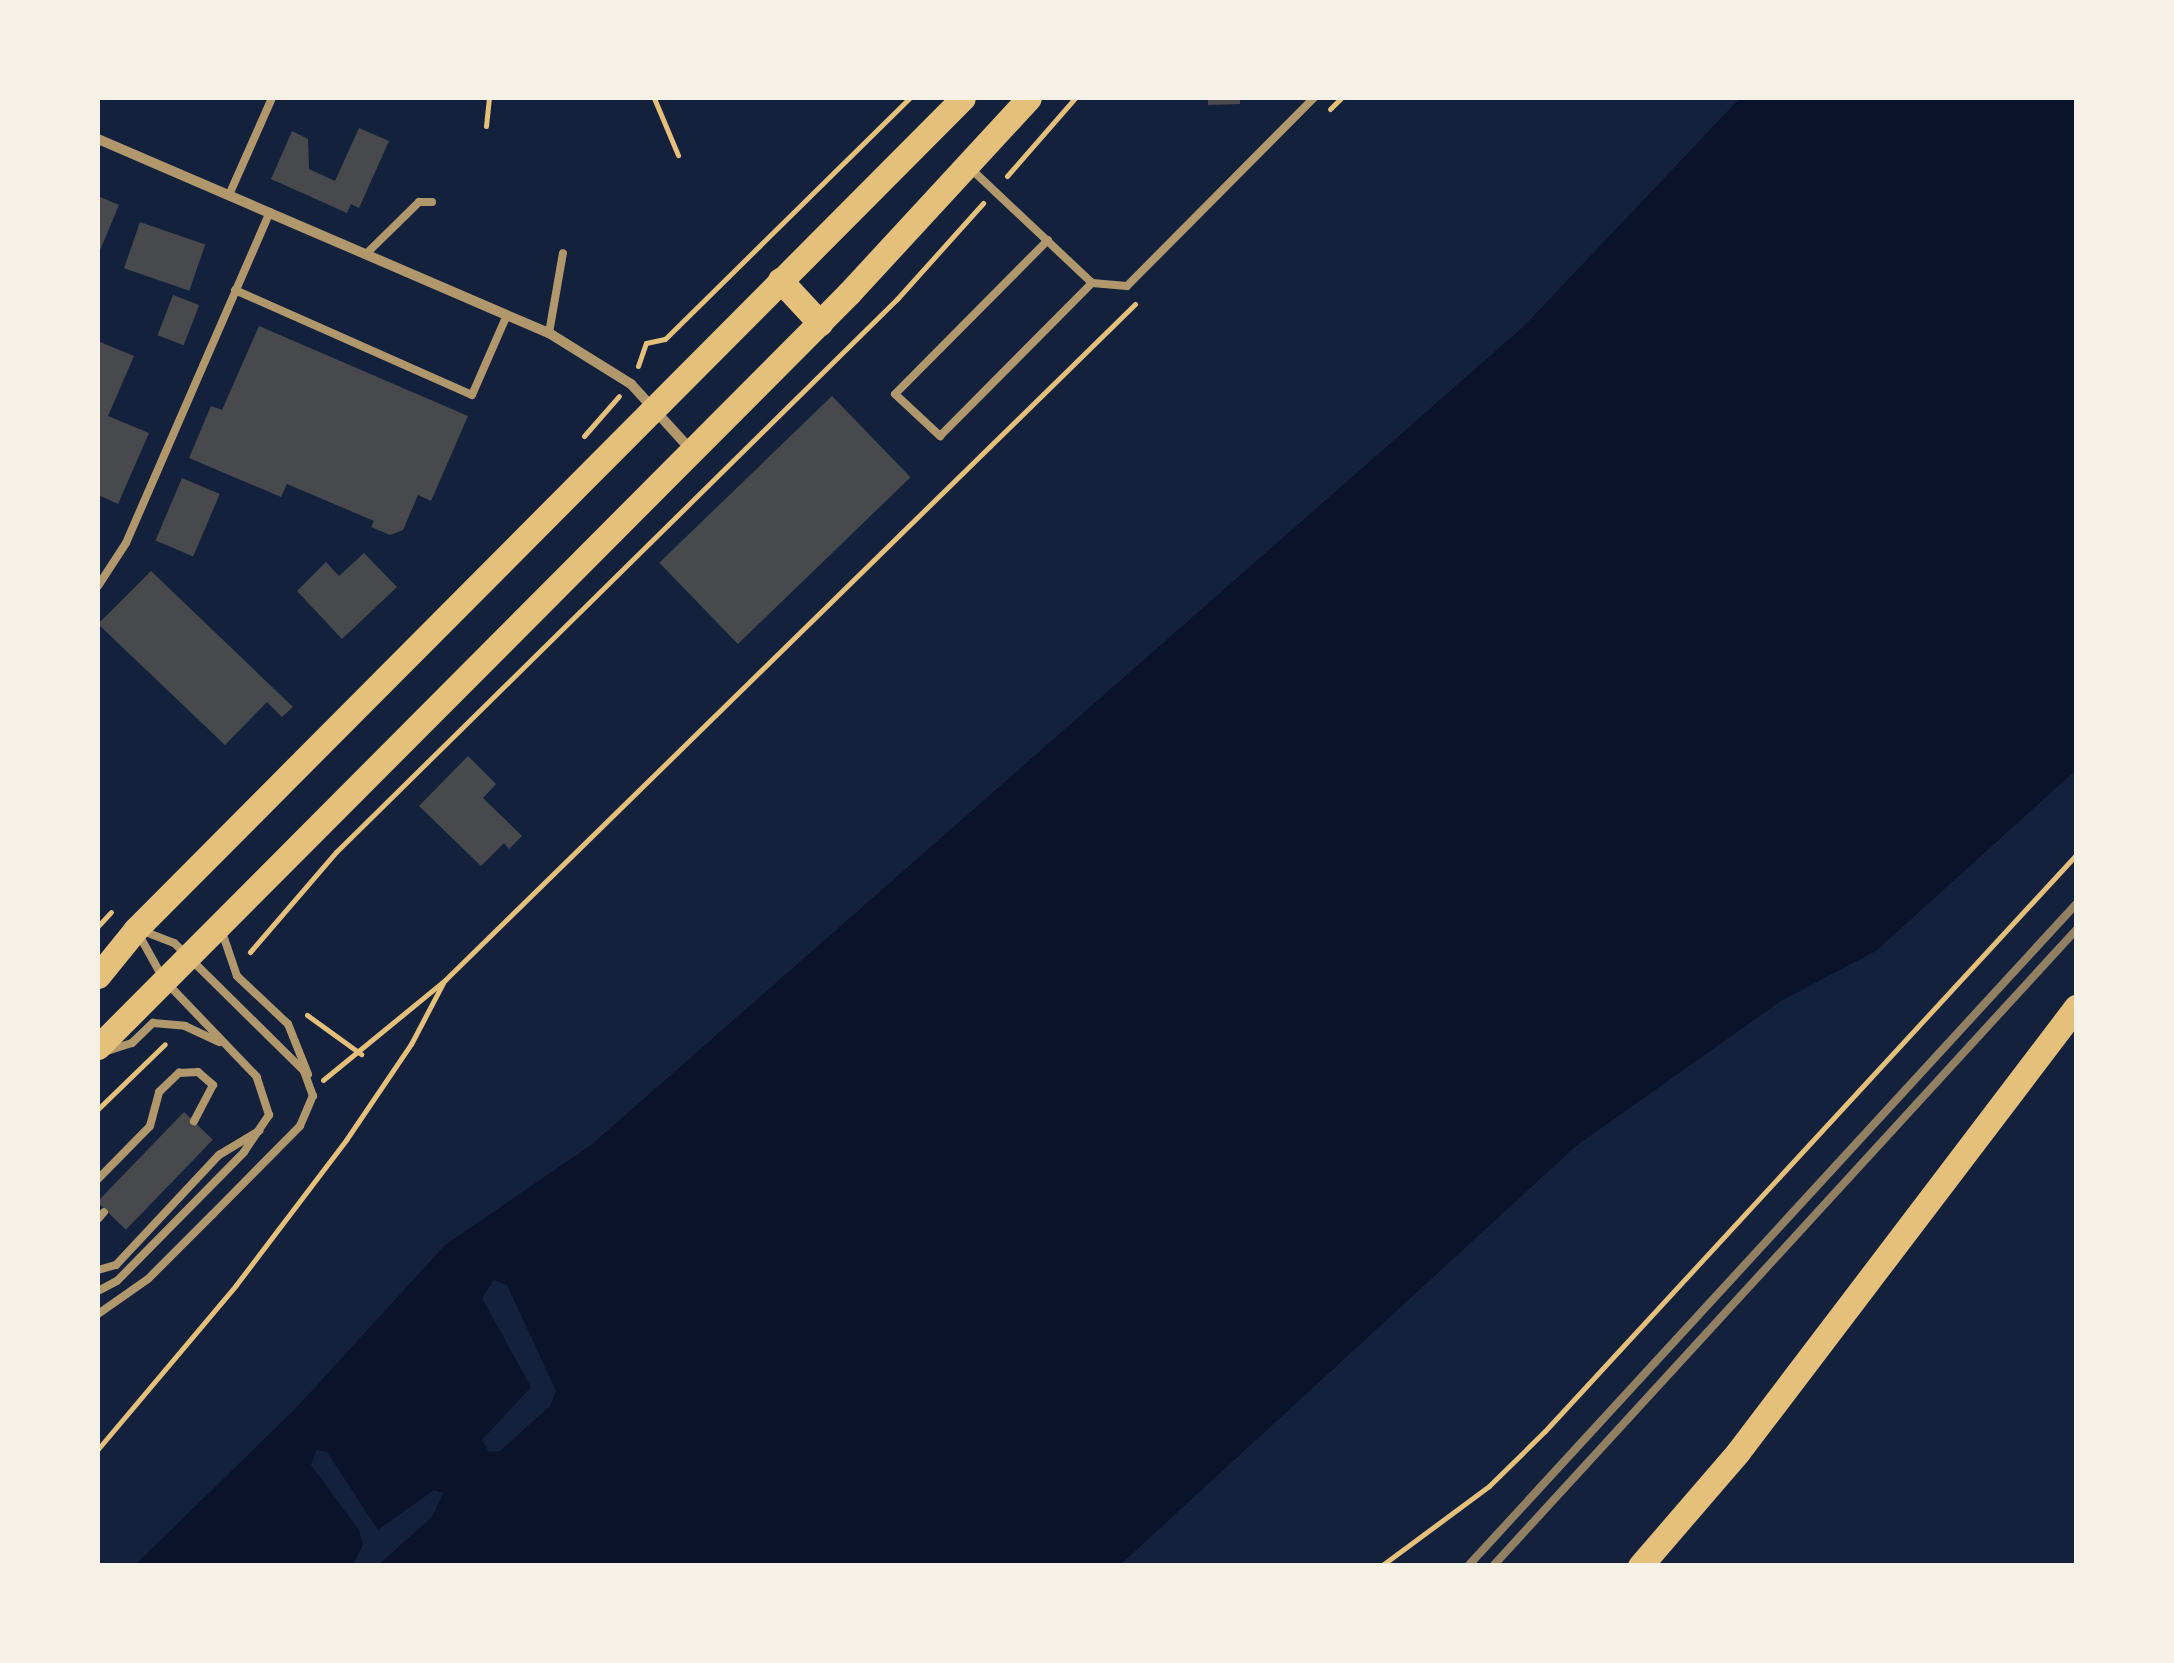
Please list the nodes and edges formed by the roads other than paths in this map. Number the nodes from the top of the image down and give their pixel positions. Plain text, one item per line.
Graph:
1 (272, 98) edge
2 (963, 98) edge
3 (1029, 98) edge
4 (1314, 98) edge
5 (98, 139) edge
6 (970, 167) junction
7 (229, 195) junction
8 (432, 202) dead end
9 (270, 212) junction
10 (1048, 240) junction
11 (367, 253) junction
12 (563, 254) dead end
13 (780, 280) junction
14 (1092, 283) junction
15 (235, 290) junction
16 (507, 315) junction
17 (820, 322) junction
18 (548, 332) junction
19 (652, 409) junction
20 (692, 451) junction
21 (98, 586) edge
22 (221, 925) junction
23 (136, 929) junction
24 (188, 957) junction
25 (98, 976) edge
26 (164, 980) junction
27 (2076, 1007) edge
28 (227, 1044) junction
29 (98, 1050) edge
30 (310, 1082) junction
31 (194, 1121) dead end
32 (264, 1130) junction
33 (98, 1178) edge
34 (98, 1270) edge
35 (98, 1292) edge
36 (98, 1314) edge
37 (1640, 1566) edge

1 - 7 lane
2 - 13 main road
3 - 6 main road
4 - 14 lane
5 - 7 street
6 - 10 lane
6 - 17 main road
7 - 9 street
8 - 11 lane
9 - 11 street
9 - 15 lane
10 - 14 lane
10 - 14 lane
11 - 16 street
12 - 18 lane
13 - 17 main road
13 - 19 main road
15 - 16 lane
15 - 21 lane
16 - 18 street
17 - 20 main road
18 - 19 street
19 - 20 street
19 - 23 main road
20 - 22 main road
22 - 24 main road
22 - 30 lane
23 - 24 lane
23 - 25 main road
23 - 26 lane
24 - 26 main road
24 - 30 lane
26 - 28 lane
26 - 29 main road
27 - 37 main road
28 - 29 lane
28 - 32 lane
30 - 36 lane
31 - 33 lane
32 - 34 lane
32 - 35 lane

